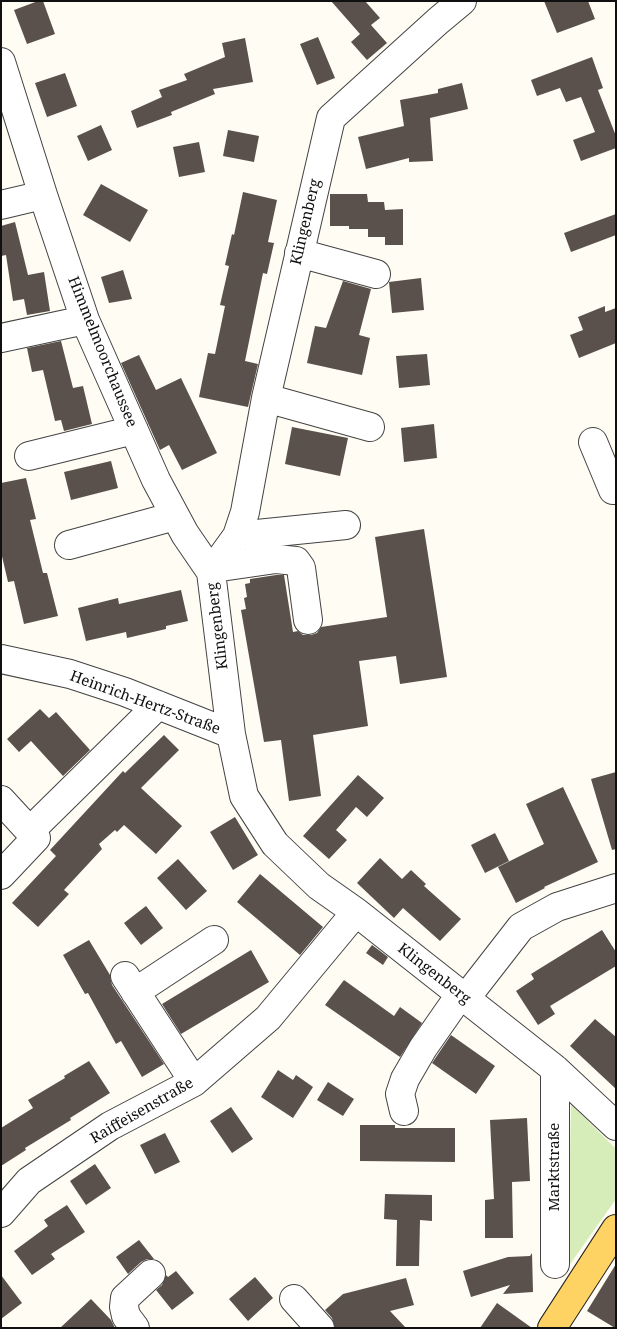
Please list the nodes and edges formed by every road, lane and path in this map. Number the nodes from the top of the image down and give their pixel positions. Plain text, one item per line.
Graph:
1 (462, 1) edge
2 (2, 70) edge
3 (43, 195) junction
4 (1, 205) edge
5 (299, 253) junction
6 (376, 274) dead end
7 (85, 320) junction
8 (1, 338) edge
9 (266, 398) junction
10 (370, 427) dead end
11 (134, 430) junction
12 (594, 442) dead end
13 (28, 456) dead end
14 (616, 489) edge
15 (175, 516) junction
16 (346, 525) dead end
17 (237, 536) junction
18 (69, 545) dead end
19 (213, 570) junction
20 (308, 620) dead end
21 (1, 659) edge
22 (158, 705) junction
23 (231, 734) junction
24 (1, 800) edge
25 (34, 827) dead end
26 (1, 875) edge
27 (616, 888) edge
28 (356, 912) junction
29 (214, 940) dead end
30 (463, 997) junction
31 (556, 1069) junction
32 (194, 1082) junction
33 (404, 1111) dead end
34 (616, 1126) edge
35 (1, 1214) edge
36 (616, 1229) edge
37 (555, 1264) dead end
38 (151, 1274) dead end
39 (294, 1299) dead end
40 (135, 1328) edge
41 (320, 1328) edge
42 (552, 1328) edge

1 - 5 street, Klingenberg
2 - 3 street, Himmelmoorchaussee
3 - 4 street
3 - 7 street, Himmelmoorchaussee
5 - 6 street
5 - 9 street, Klingenberg
7 - 8 street
7 - 11 street, Himmelmoorchaussee
9 - 10 street
9 - 17 street, Klingenberg
11 - 13 street
11 - 15 street, Himmelmoorchaussee
12 - 14 street
15 - 18 street
15 - 19 street, Himmelmoorchaussee
16 - 17 street
17 - 19 street, Klingenberg
19 - 20 street
19 - 23 street, Klingenberg
21 - 22 street, Heinrich-Hertz-Straße
22 - 23 street, Heinrich-Hertz-Straße
22 - 25 street
23 - 28 street, Klingenberg
24 - 26 street
27 - 30 street
28 - 30 street, Klingenberg
28 - 32 street, Raiffeisenstraße
29 - 32 street
30 - 31 street, Klingenberg
30 - 33 street
31 - 34 street, Klingenberg
31 - 37 street, Marktstraße
32 - 35 street, Raiffeisenstraße
36 - 42 main road
38 - 40 street
39 - 41 street

